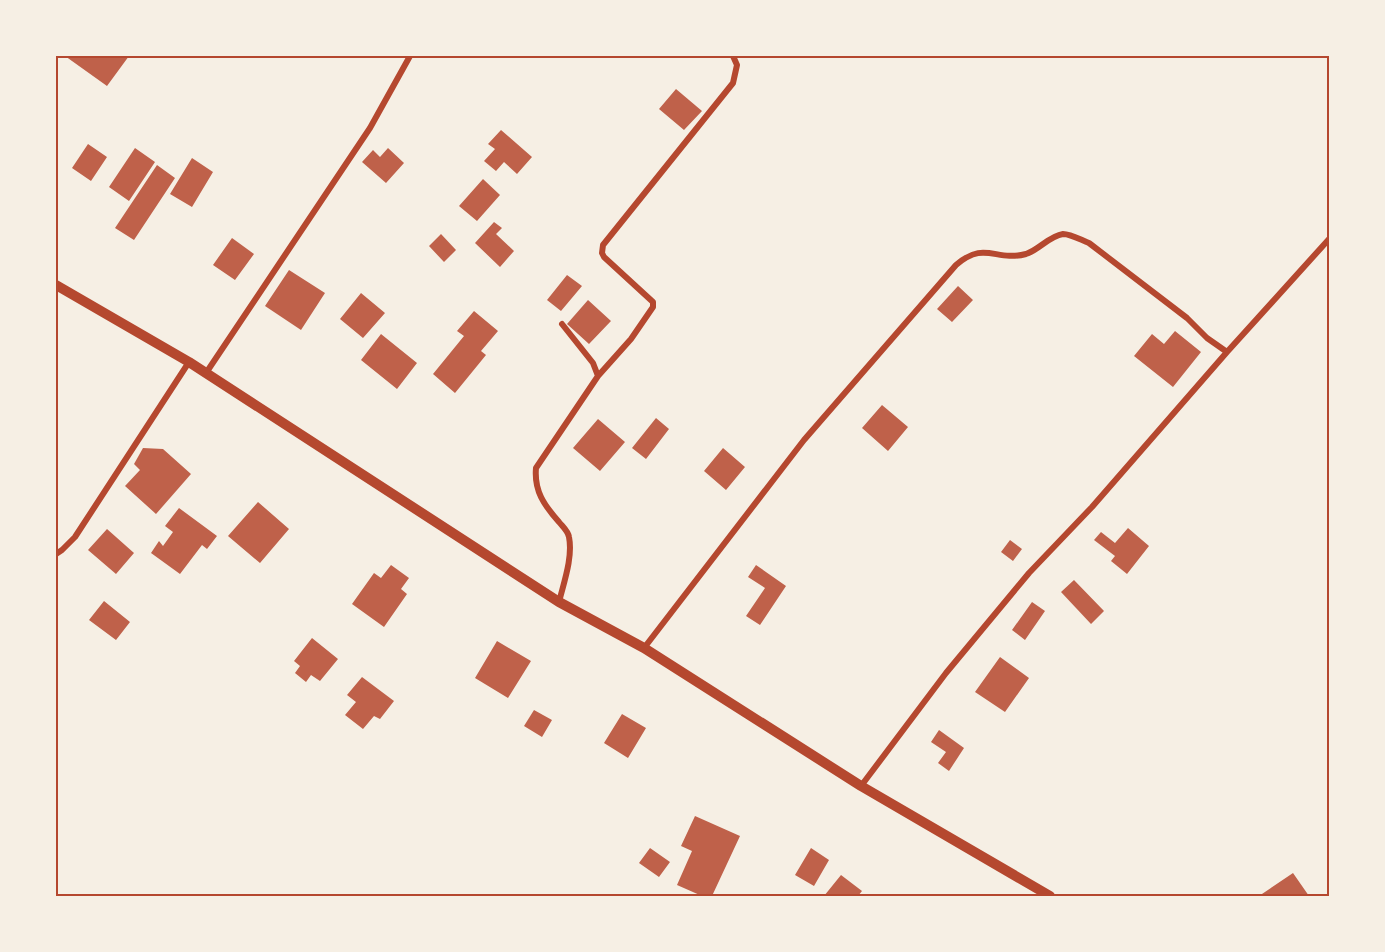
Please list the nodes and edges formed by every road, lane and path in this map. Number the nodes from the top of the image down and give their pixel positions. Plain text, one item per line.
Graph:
1 (410, 56) edge
2 (733, 56) edge
3 (1329, 238) edge
4 (56, 285) edge
5 (562, 324) dead end
6 (1227, 352) junction
7 (189, 362) junction
8 (207, 373) junction
9 (598, 376) junction
10 (56, 554) edge
11 (559, 602) junction
12 (644, 648) junction
13 (861, 786) junction
14 (1050, 897) edge

1 - 8 street
2 - 9 street
3 - 6 street
4 - 7 street
5 - 9 street
6 - 12 street
6 - 13 street
7 - 8 street
7 - 10 street
8 - 11 street
9 - 11 street
11 - 12 street
12 - 13 street
13 - 14 street

